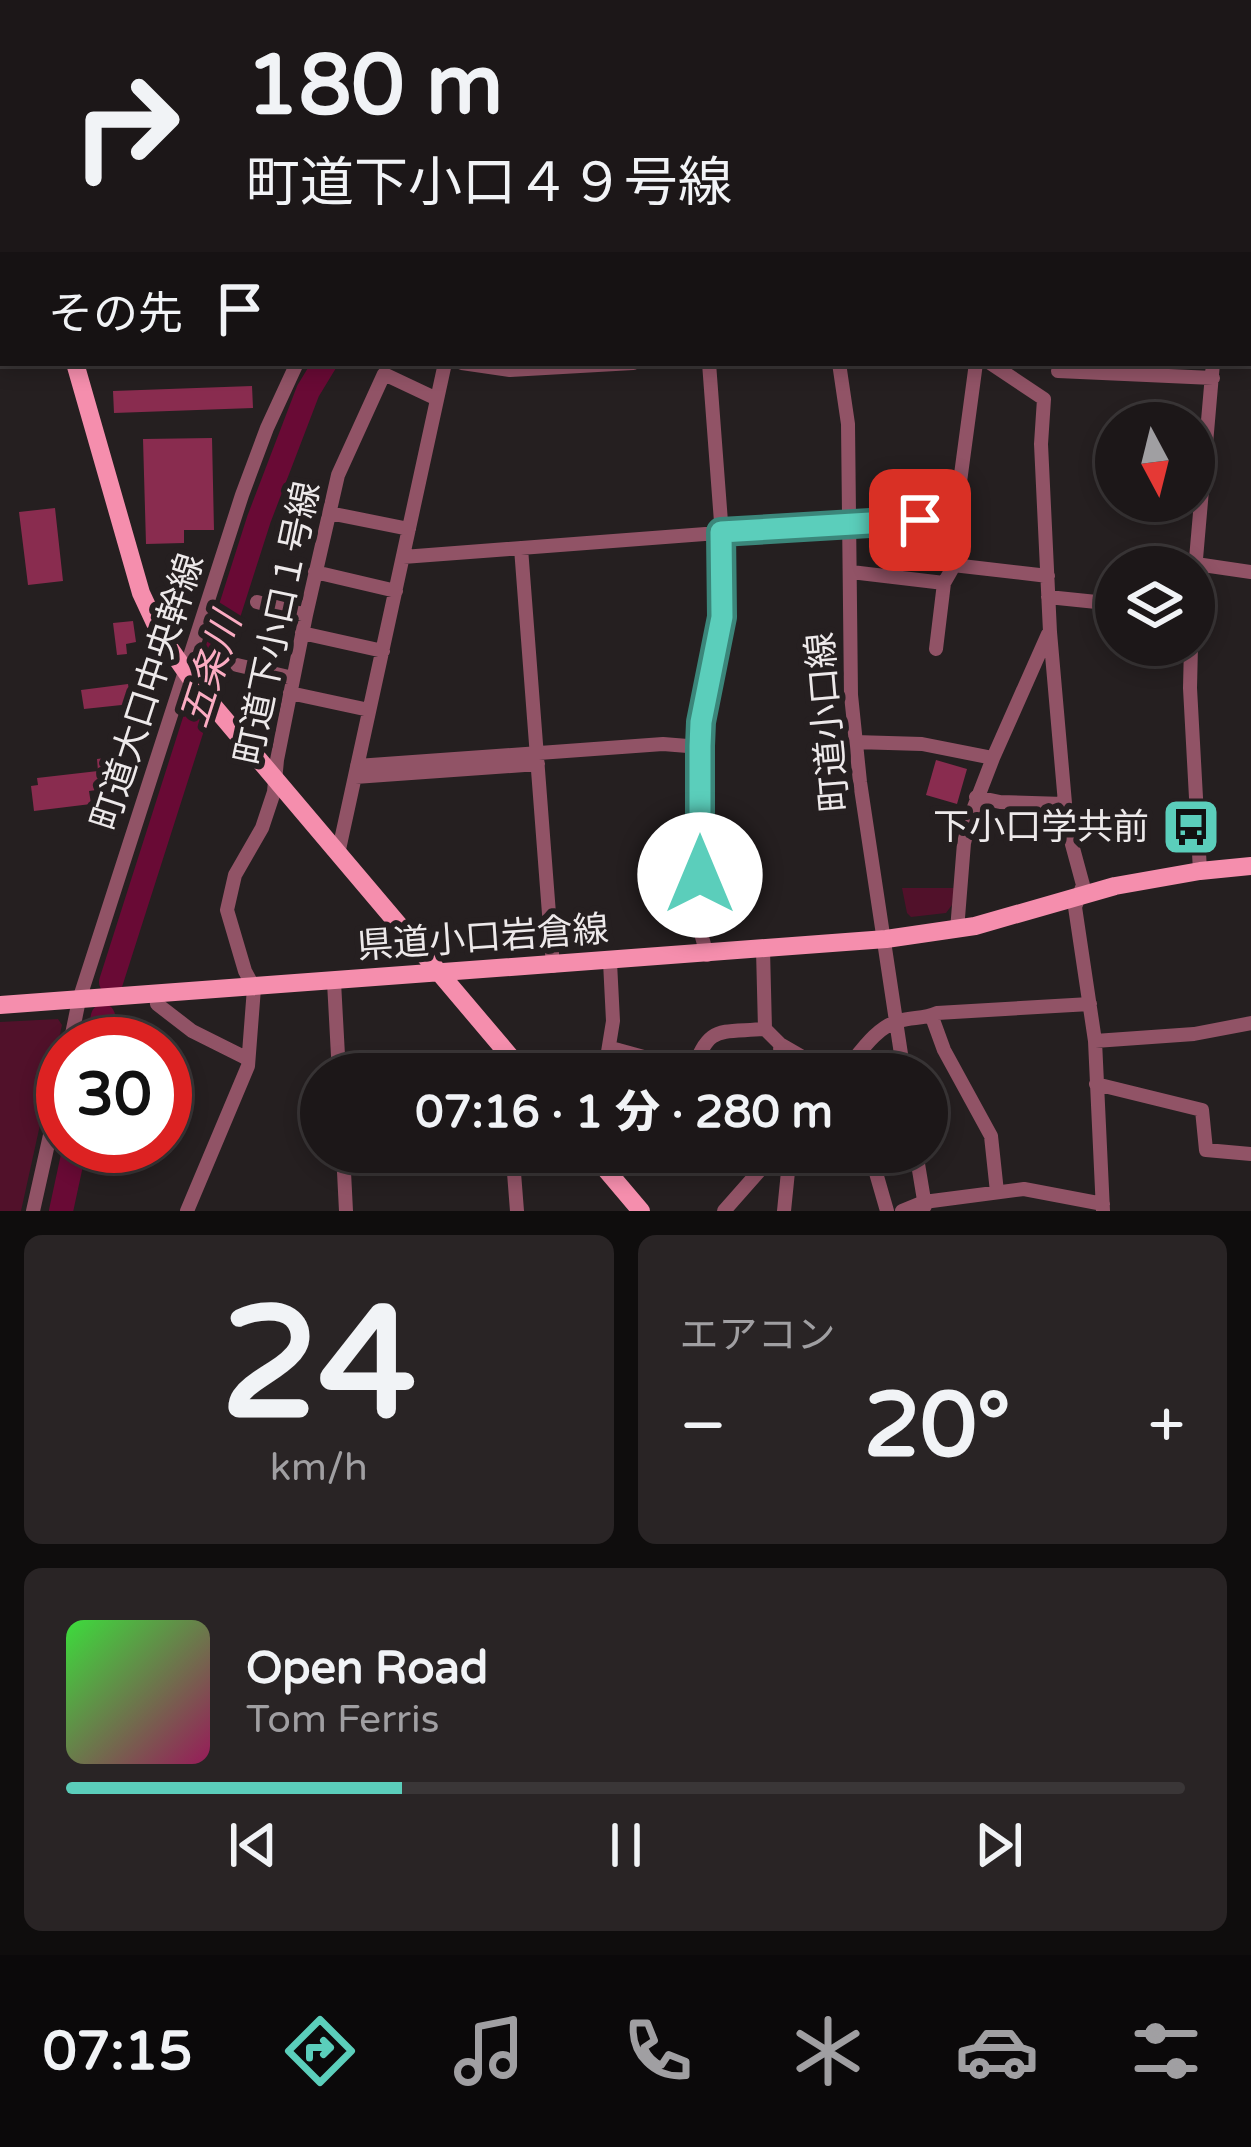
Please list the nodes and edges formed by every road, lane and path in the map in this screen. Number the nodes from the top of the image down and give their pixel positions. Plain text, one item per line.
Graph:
1 (76, 366) edge
2 (297, 366) edge
3 (445, 366) edge
4 (483, 366) edge
5 (581, 366) edge
6 (709, 366) edge
7 (840, 366) edge
8 (976, 366) edge
9 (994, 366) edge
10 (1063, 367) edge
11 (1213, 370) edge
12 (437, 399) junction
13 (1044, 399) junction
14 (329, 513) junction
15 (955, 519) junction
16 (851, 523) junction
17 (410, 529) junction
18 (721, 532) junction
19 (1198, 546) edge
20 (521, 548) junction
21 (403, 557) junction
22 (953, 565) junction
23 (1215, 567) edge
24 (315, 572) junction
25 (851, 572) junction
26 (1251, 572) edge
27 (1048, 575) junction
28 (944, 584) junction
29 (396, 591) junction
30 (1048, 597) junction
31 (257, 602) dead end
32 (1095, 602) edge
33 (306, 615) junction
34 (1050, 632) junction
35 (302, 633) junction
36 (937, 649) dead end
37 (382, 651) junction
38 (237, 665) dead end
39 (1191, 666) edge
40 (190, 678) junction
41 (292, 686) junction
42 (369, 710) junction
43 (855, 742) junction
44 (700, 746) junction
45 (993, 758) junction
46 (538, 759) junction
47 (356, 772) junction
48 (275, 779) junction
49 (976, 797) junction
50 (1064, 804) junction
51 (338, 854) junction
52 (1251, 866) edge
53 (1200, 871) junction
54 (1079, 895) junction
55 (957, 930) junction
56 (886, 940) junction
57 (763, 950) junction
58 (707, 955) junction
59 (610, 962) junction
60 (553, 966) junction
61 (440, 975) junction
62 (334, 982) junction
63 (254, 988) junction
64 (156, 995) junction
65 (86, 1000) junction
66 (1090, 1004) junction
67 (0, 1005) edge
68 (80, 1017) edge
69 (932, 1017) junction
70 (896, 1021) junction
71 (1251, 1023) edge
72 (765, 1028) junction
73 (1095, 1041) junction
74 (781, 1044) junction
75 (611, 1048) junction
76 (338, 1053) edge
77 (507, 1053) edge
78 (609, 1053) edge
79 (629, 1053) edge
80 (701, 1053) edge
81 (781, 1053) edge
82 (796, 1053) edge
83 (860, 1053) edge
84 (901, 1053) edge
85 (248, 1059) junction
86 (1096, 1084) junction
87 (1251, 1154) edge
88 (42, 1173) edge
89 (344, 1173) edge
90 (514, 1173) edge
91 (607, 1173) edge
92 (757, 1173) edge
93 (788, 1173) edge
94 (876, 1173) edge
95 (919, 1173) edge
96 (997, 1192) junction
97 (632, 1206) edge
98 (925, 1207) edge
99 (1103, 1208) edge
100 (33, 1211) edge
101 (187, 1211) edge
102 (346, 1211) edge
103 (517, 1211) edge
104 (724, 1211) edge
105 (784, 1211) edge
106 (887, 1211) edge
107 (902, 1211) edge

1 - 40 main road
2 - 40 street, 町道大口中央幹線
3 - 12 street
4 - 5 street
6 - 18 street
7 - 16 street, 町道小口線
8 - 15 street
9 - 13 street
10 - 11 street
10 - 13 street
11 - 19 street
12 - 14 street, 町道下小口１号線
12 - 17 street
13 - 27 street
14 - 17 street
14 - 24 street, 町道下小口１号線
15 - 16 street
15 - 22 street
16 - 18 street
16 - 25 street, 町道小口線
17 - 21 street
18 - 20 street
18 - 44 street
20 - 21 street
20 - 46 street
21 - 29 street
22 - 27 street
22 - 28 street
23 - 26 street
24 - 29 street
24 - 33 street, 町道下小口１号線
25 - 28 street
25 - 43 street, 町道小口線
27 - 30 street
28 - 36 street
29 - 37 street
30 - 32 street
30 - 34 street
31 - 33 street
33 - 35 street, 町道下小口１号線
34 - 45 street
34 - 50 street
35 - 37 street
35 - 41 street, 町道下小口１号線
37 - 42 street
38 - 41 street
39 - 53 street
40 - 48 main road
40 - 65 street, 町道大口中央幹線
41 - 42 street
41 - 48 street, 町道下小口１号線
42 - 47 street
43 - 45 street
43 - 56 street, 町道小口線
44 - 46 street
44 - 58 street
45 - 49 street
46 - 47 street
46 - 60 street
47 - 51 street
48 - 51 main road
48 - 63 street, 町道下小口１号線
49 - 50 street
49 - 55 street
50 - 54 street
51 - 61 main road
52 - 53 main road, 県道小口岩倉線
53 - 54 main road, 県道小口岩倉線
54 - 55 main road, 県道小口岩倉線
54 - 66 street
55 - 56 main road, 県道小口岩倉線
56 - 57 main road, 県道小口岩倉線
56 - 70 street, 町道小口線
57 - 58 main road, 県道小口岩倉線
57 - 72 street
58 - 59 main road, 県道小口岩倉線
59 - 60 main road, 県道小口岩倉線
59 - 75 street
60 - 61 main road, 県道小口岩倉線
61 - 62 main road, 県道小口岩倉線
61 - 77 main road
62 - 63 main road, 県道小口岩倉線
62 - 76 street
63 - 64 main road, 県道小口岩倉線
63 - 85 street, 町道下小口１号線
64 - 65 main road, 県道小口岩倉線
64 - 85 street
65 - 67 main road, 県道小口岩倉線
65 - 68 street, 町道大口中央幹線
66 - 69 street
66 - 73 street
69 - 70 street
69 - 96 street
70 - 83 street
70 - 84 street, 町道小口線
71 - 73 street
72 - 74 street
72 - 80 street
73 - 86 street
74 - 81 street
74 - 82 street
75 - 78 street
75 - 79 street
85 - 101 street, 町道下小口１号線
86 - 87 street
86 - 99 street
88 - 100 street
89 - 102 street
90 - 103 street
91 - 97 main road
92 - 104 street
93 - 105 street
94 - 106 street
95 - 98 street
96 - 98 street
96 - 99 street
98 - 107 street

